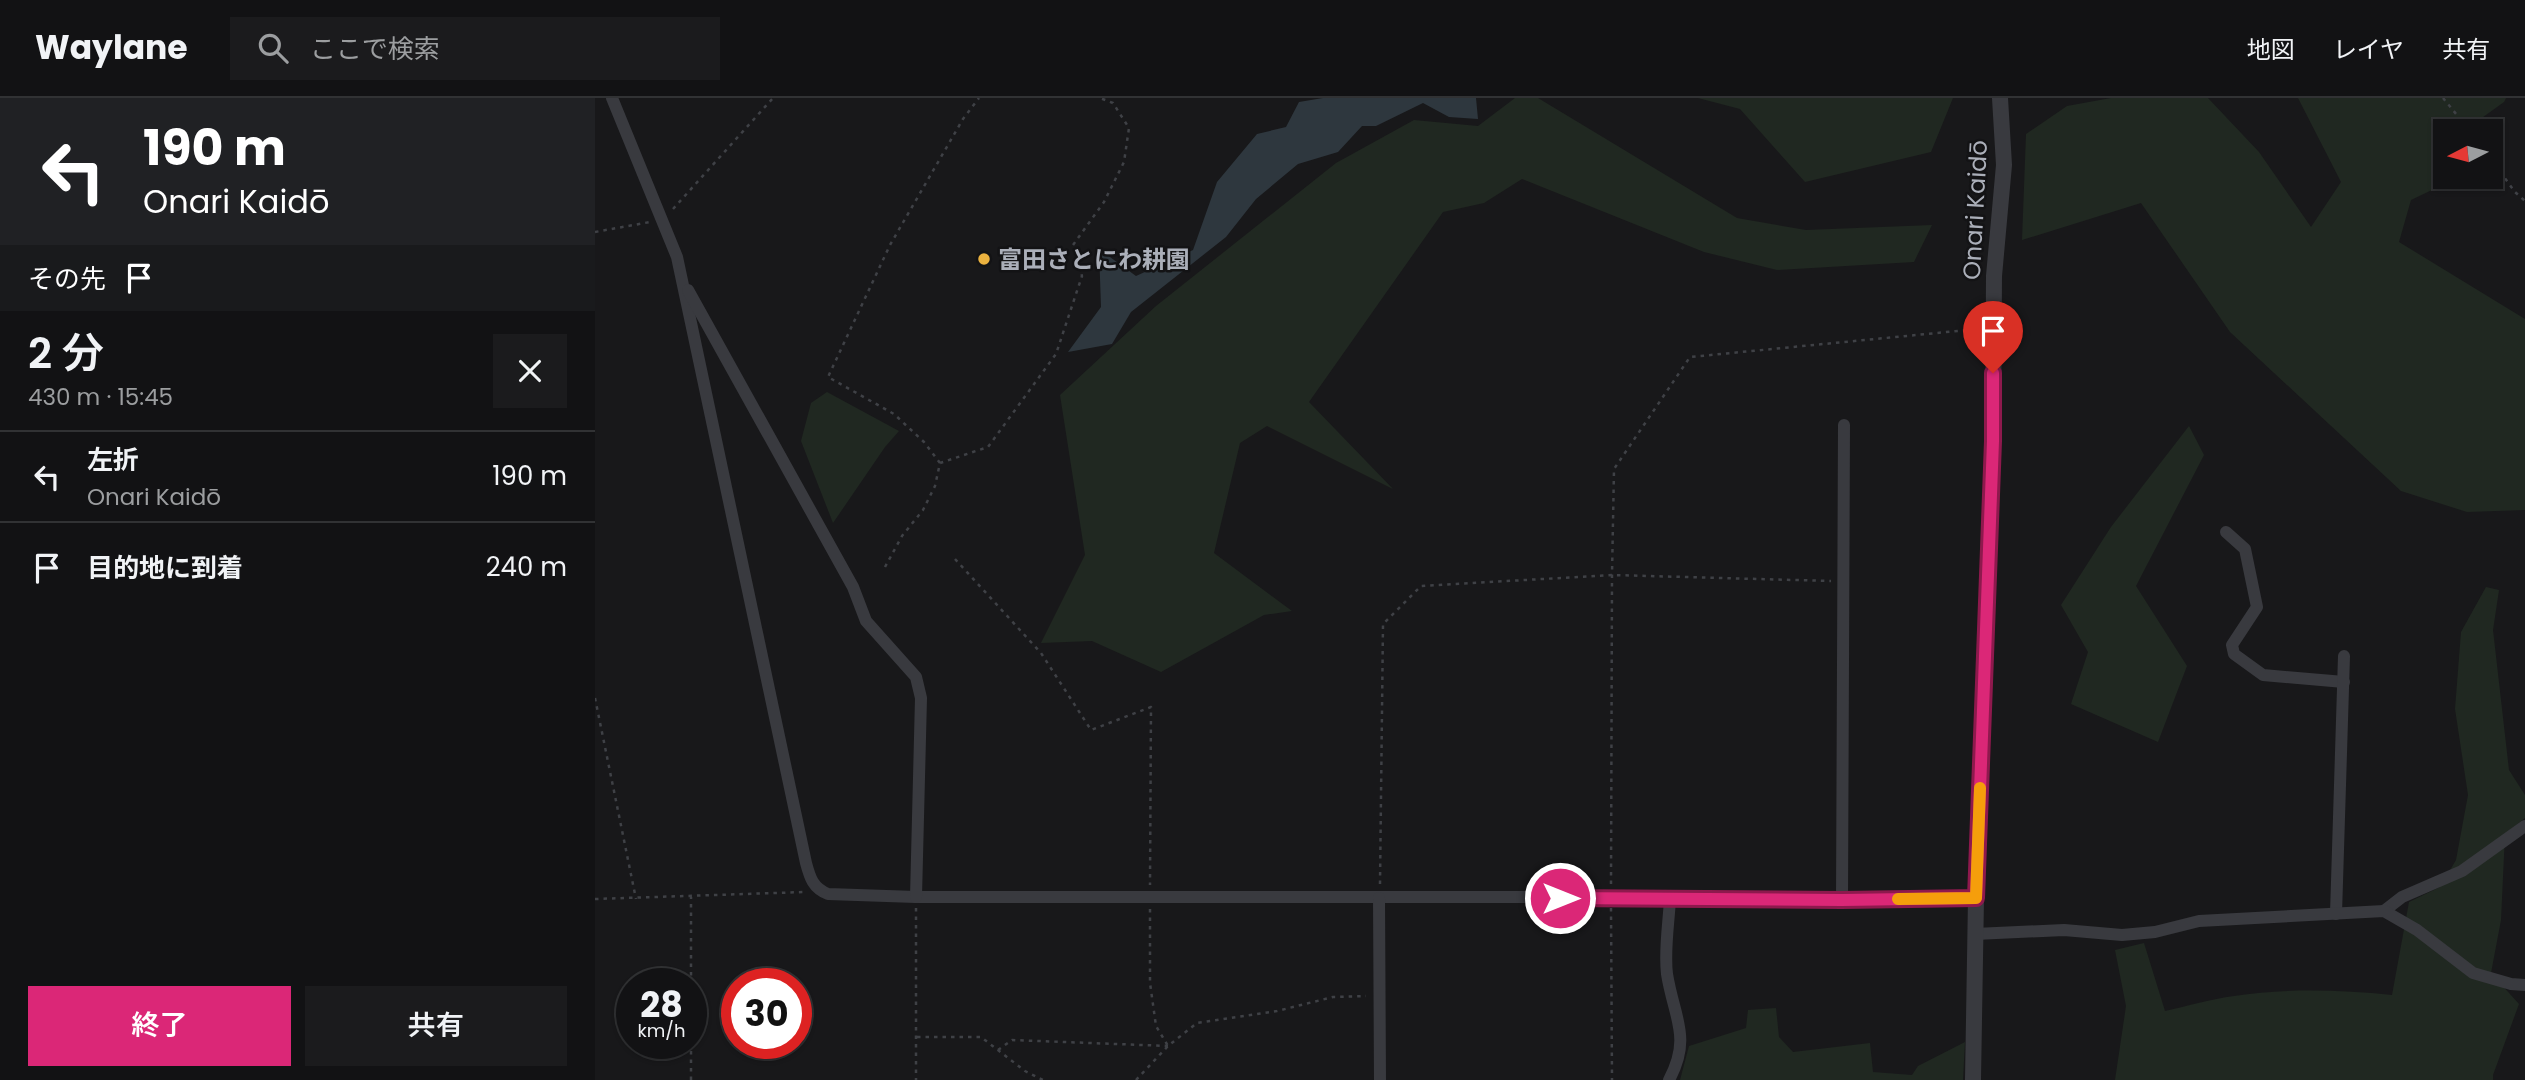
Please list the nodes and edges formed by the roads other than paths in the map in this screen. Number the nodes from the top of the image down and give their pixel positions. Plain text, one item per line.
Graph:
1 (612, 98) edge
2 (2000, 98) edge
3 (682, 279) junction
4 (1844, 425) dead end
5 (2226, 532) dead end
6 (2344, 656) dead end
7 (2344, 682) junction
8 (2525, 826) edge
9 (916, 897) junction
10 (1379, 898) junction
11 (1670, 898) junction
12 (1976, 898) junction
13 (1842, 900) junction
14 (2383, 911) junction
15 (2336, 914) junction
16 (1975, 934) junction
17 (2525, 985) edge
18 (1380, 1080) edge
19 (1669, 1080) edge
20 (1973, 1080) edge

1 - 3 street
2 - 12 street, Onari Kaidō
3 - 9 street
3 - 9 street
4 - 13 street
5 - 7 street
6 - 7 street
7 - 15 street
8 - 14 street
9 - 10 street
10 - 11 street
10 - 18 street
11 - 13 street
11 - 19 street
12 - 13 street
12 - 16 street, Onari Kaidō
14 - 15 street
14 - 17 street
15 - 16 street
16 - 20 street, Onari Kaidō

